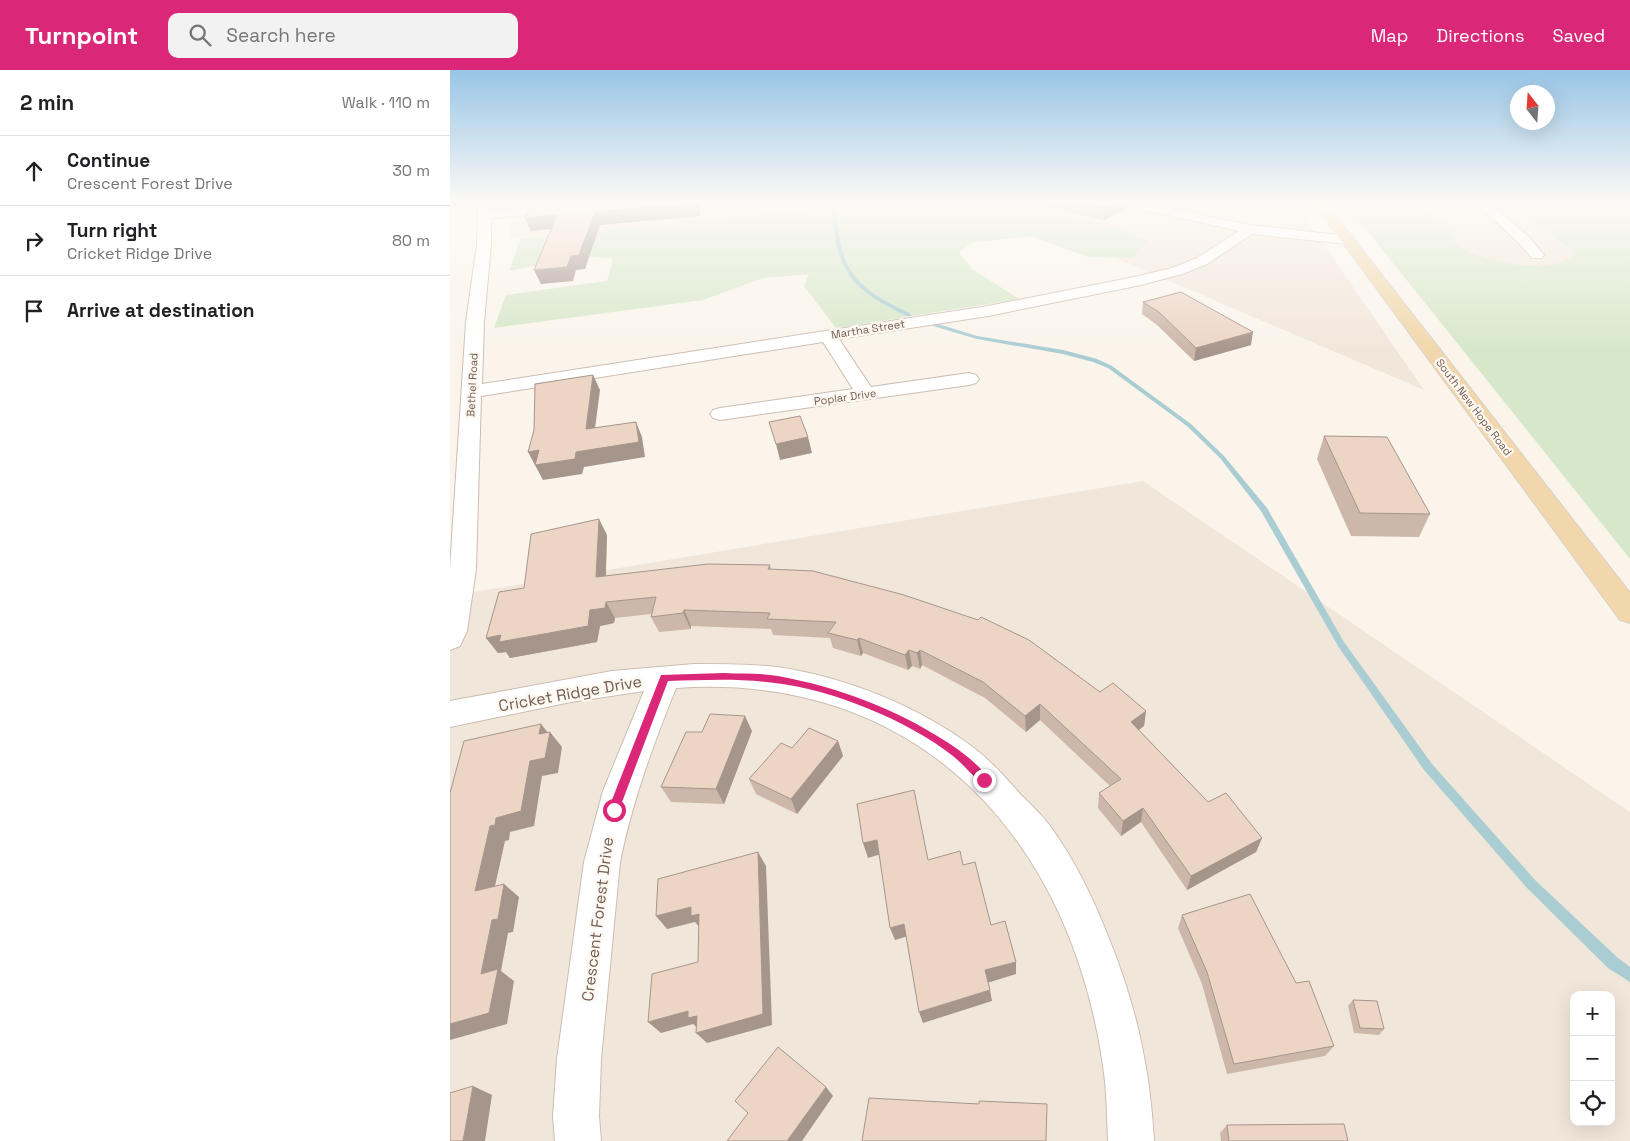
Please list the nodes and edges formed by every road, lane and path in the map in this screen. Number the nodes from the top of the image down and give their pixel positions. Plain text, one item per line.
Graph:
1 (483, 252) edge
2 (1217, 252) edge
3 (1357, 252) edge
4 (1535, 252) edge
5 (1537, 255) dead end
6 (827, 335) junction
7 (969, 379) dead end
8 (473, 390) junction
9 (866, 394) junction
10 (720, 414) dead end
11 (456, 570) edge
12 (1630, 612) edge
13 (450, 639) edge
14 (665, 678) junction
15 (450, 714) edge
16 (578, 1141) edge
17 (1131, 1141) edge

1 - 8 street, Bethel Road
2 - 6 street, Martha Street
3 - 12 main road, South New Hope Road
4 - 5 street
6 - 8 street, Martha Street
6 - 9 street
7 - 9 street, Poplar Drive
8 - 11 street, Bethel Road
9 - 10 street, Poplar Drive
11 - 13 street, Bethel Road
14 - 15 street, Cricket Ridge Drive
14 - 16 street, Crescent Forest Drive
14 - 17 street, Cricket Ridge Drive

